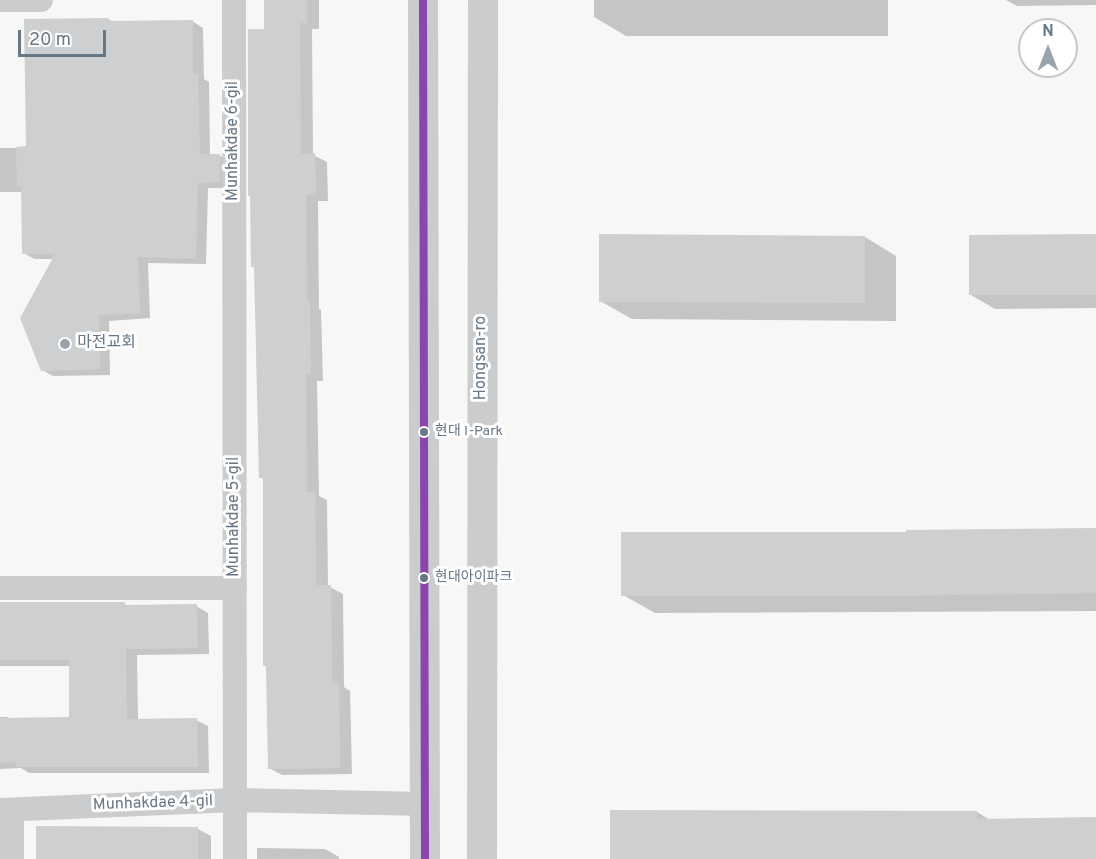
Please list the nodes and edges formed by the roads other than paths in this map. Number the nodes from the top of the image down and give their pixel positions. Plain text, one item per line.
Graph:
1 (0, 0) edge
2 (41, 0) edge
3 (234, 0) edge
4 (423, 0) edge
5 (483, 0) edge
6 (235, 283) joint
7 (0, 588) edge
8 (235, 588) junction
9 (235, 800) junction
10 (425, 804) junction
11 (6, 810) edge
12 (12, 859) edge
13 (235, 859) edge
14 (426, 859) edge
15 (482, 859) edge

1 - 2 street
3 - 6 street, Munhakdae 6-gil
4 - 10 street
5 - 15 street, Hongsan-ro
6 - 8 street, Munhakdae 5-gil
7 - 8 street, Munhakdae 5-gil
8 - 9 street
9 - 10 street
9 - 11 street, Munhakdae 4-gil
9 - 13 street, Munhakdae 4-gil
10 - 14 street
11 - 12 street, Munhakdae 4-gil

